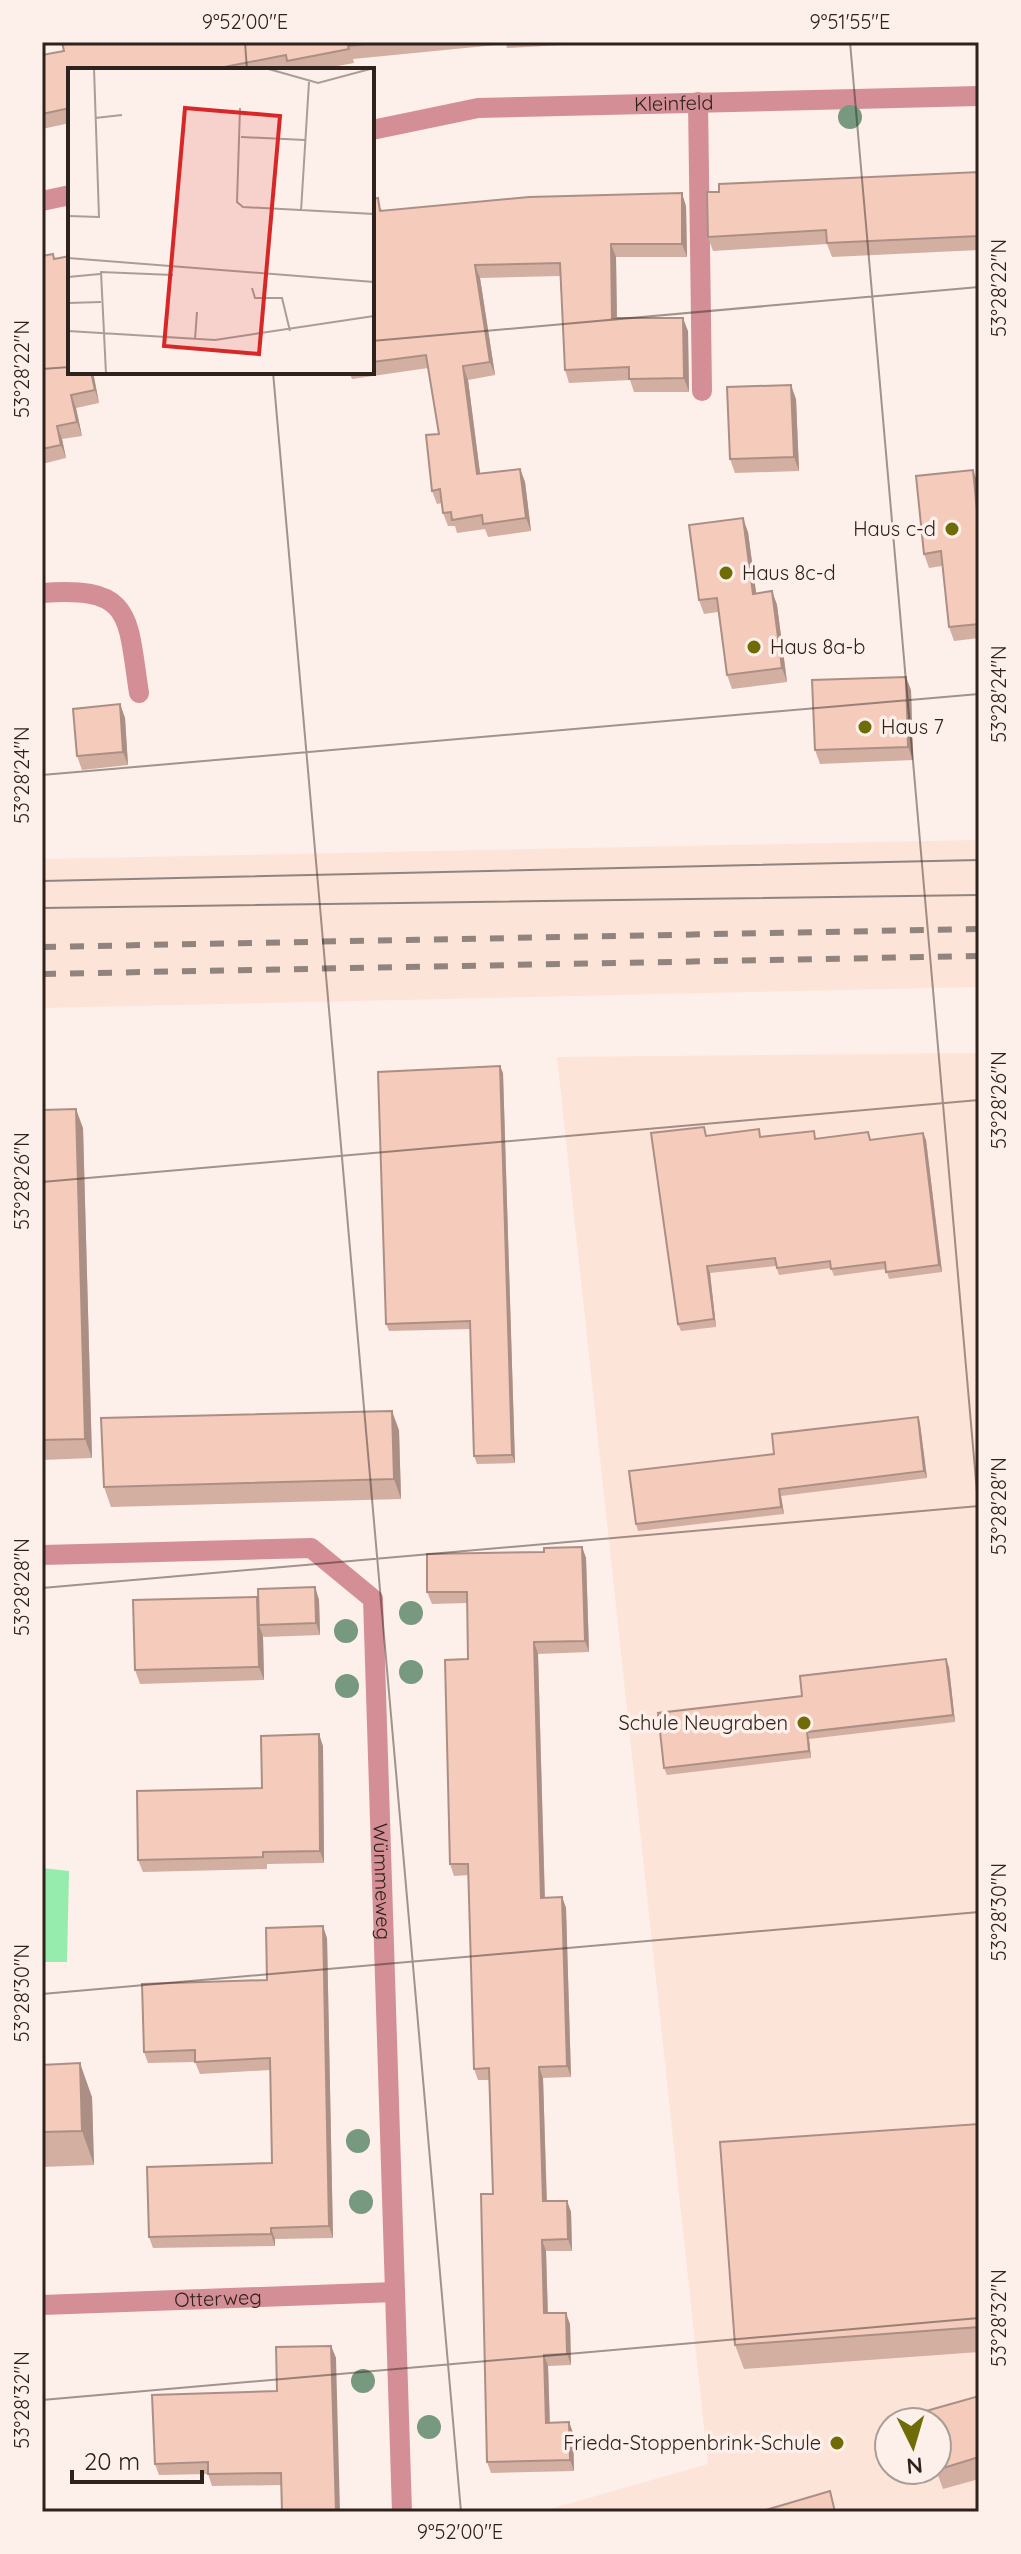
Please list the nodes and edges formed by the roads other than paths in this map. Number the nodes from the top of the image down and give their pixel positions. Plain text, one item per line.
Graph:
1 (979, 96) edge
2 (698, 102) junction
3 (374, 130) edge
4 (68, 195) edge
5 (42, 201) edge
6 (702, 391) dead end
7 (42, 593) edge
8 (139, 693) dead end
9 (42, 1555) edge
10 (395, 2292) junction
11 (42, 2305) edge
12 (402, 2512) edge

1 - 2 street, Kleinfeld
2 - 3 street, Kleinfeld
2 - 6 street
4 - 5 street
7 - 8 street
9 - 10 street, Wümmeweg
10 - 11 street, Otterweg
10 - 12 street, Wümmeweg

